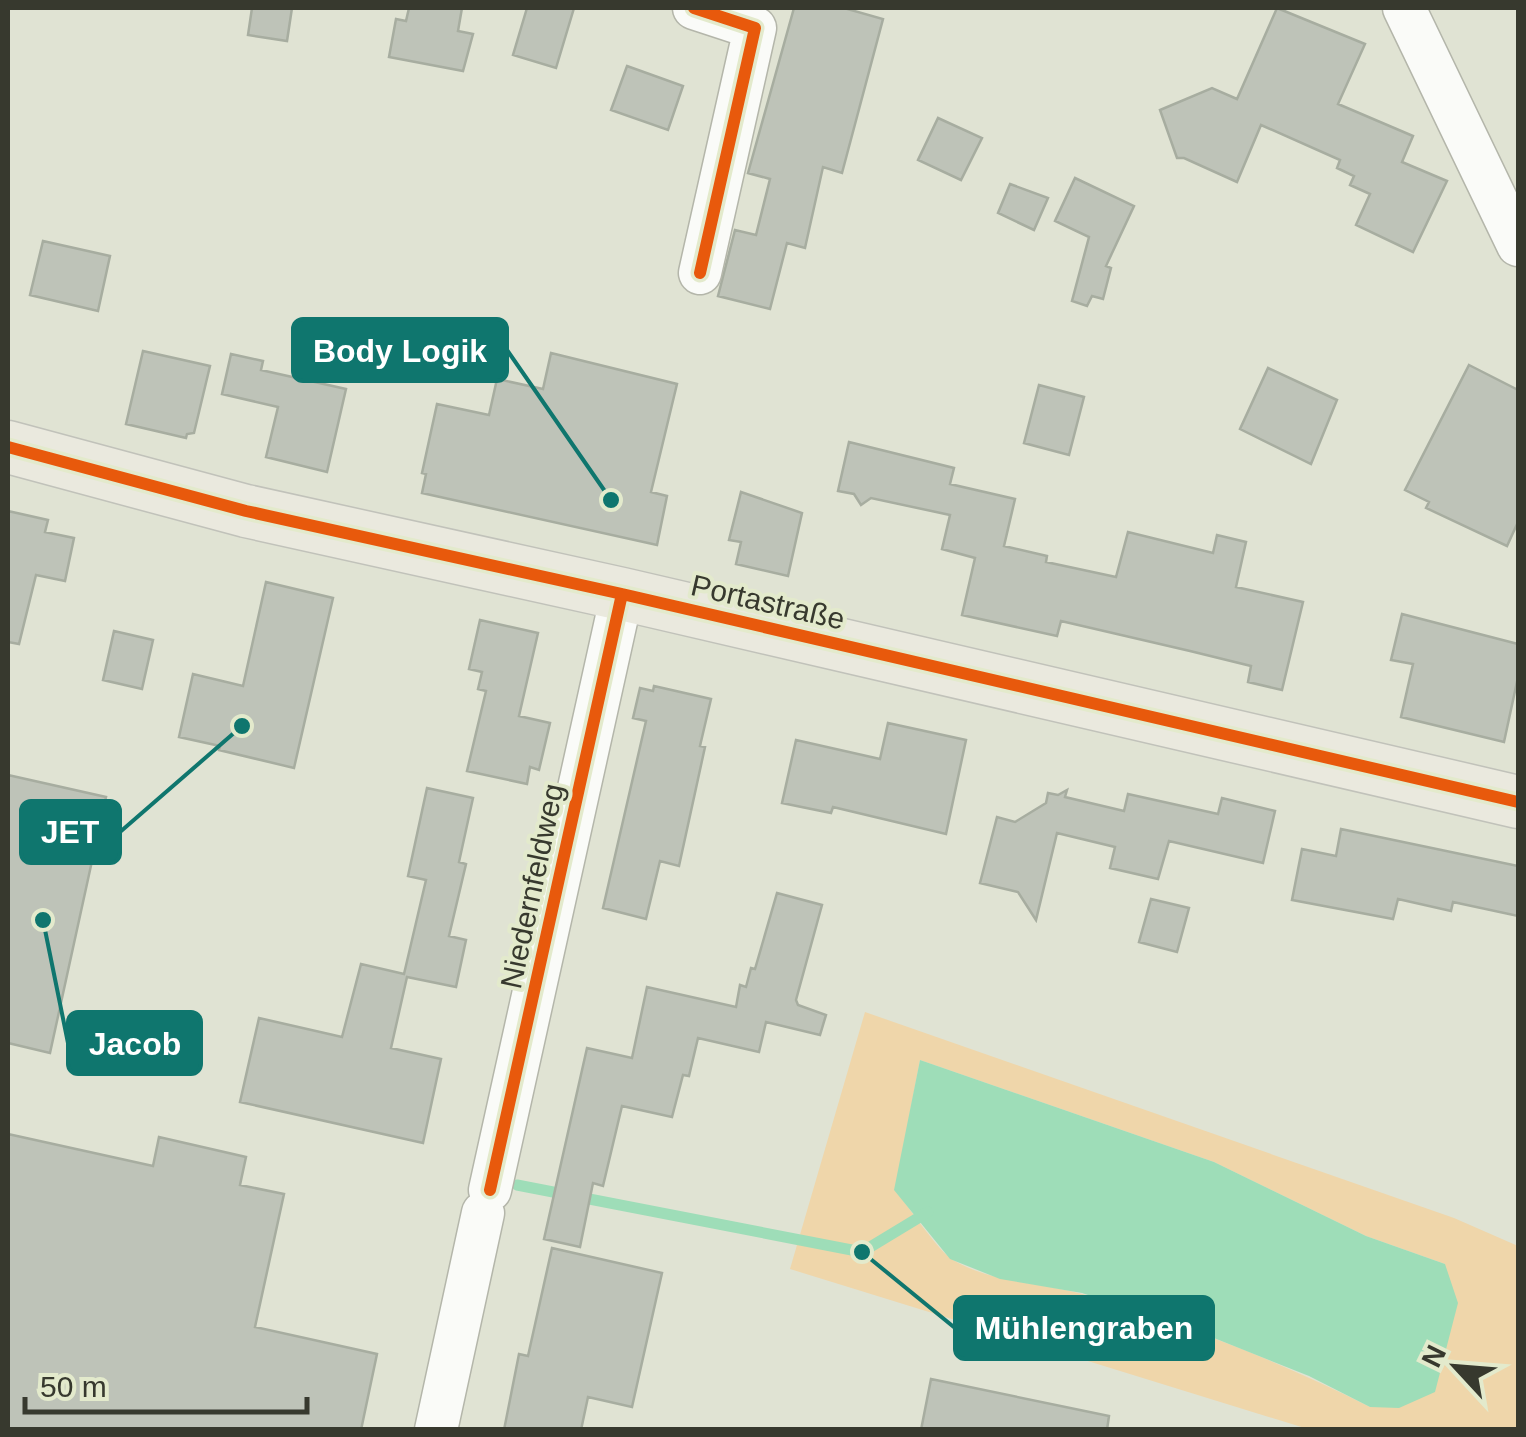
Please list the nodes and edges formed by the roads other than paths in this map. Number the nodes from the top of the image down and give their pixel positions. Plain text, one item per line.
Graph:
1 (694, 8) edge
2 (1404, 8) edge
3 (1518, 246) edge
4 (700, 273) dead end
5 (8, 447) edge
6 (622, 594) junction
7 (1518, 802) edge
8 (436, 1430) edge

1 - 4 street
2 - 3 street
5 - 6 main road, Portastraße
6 - 7 main road, Portastraße
6 - 8 street, Niedernfeldweg

